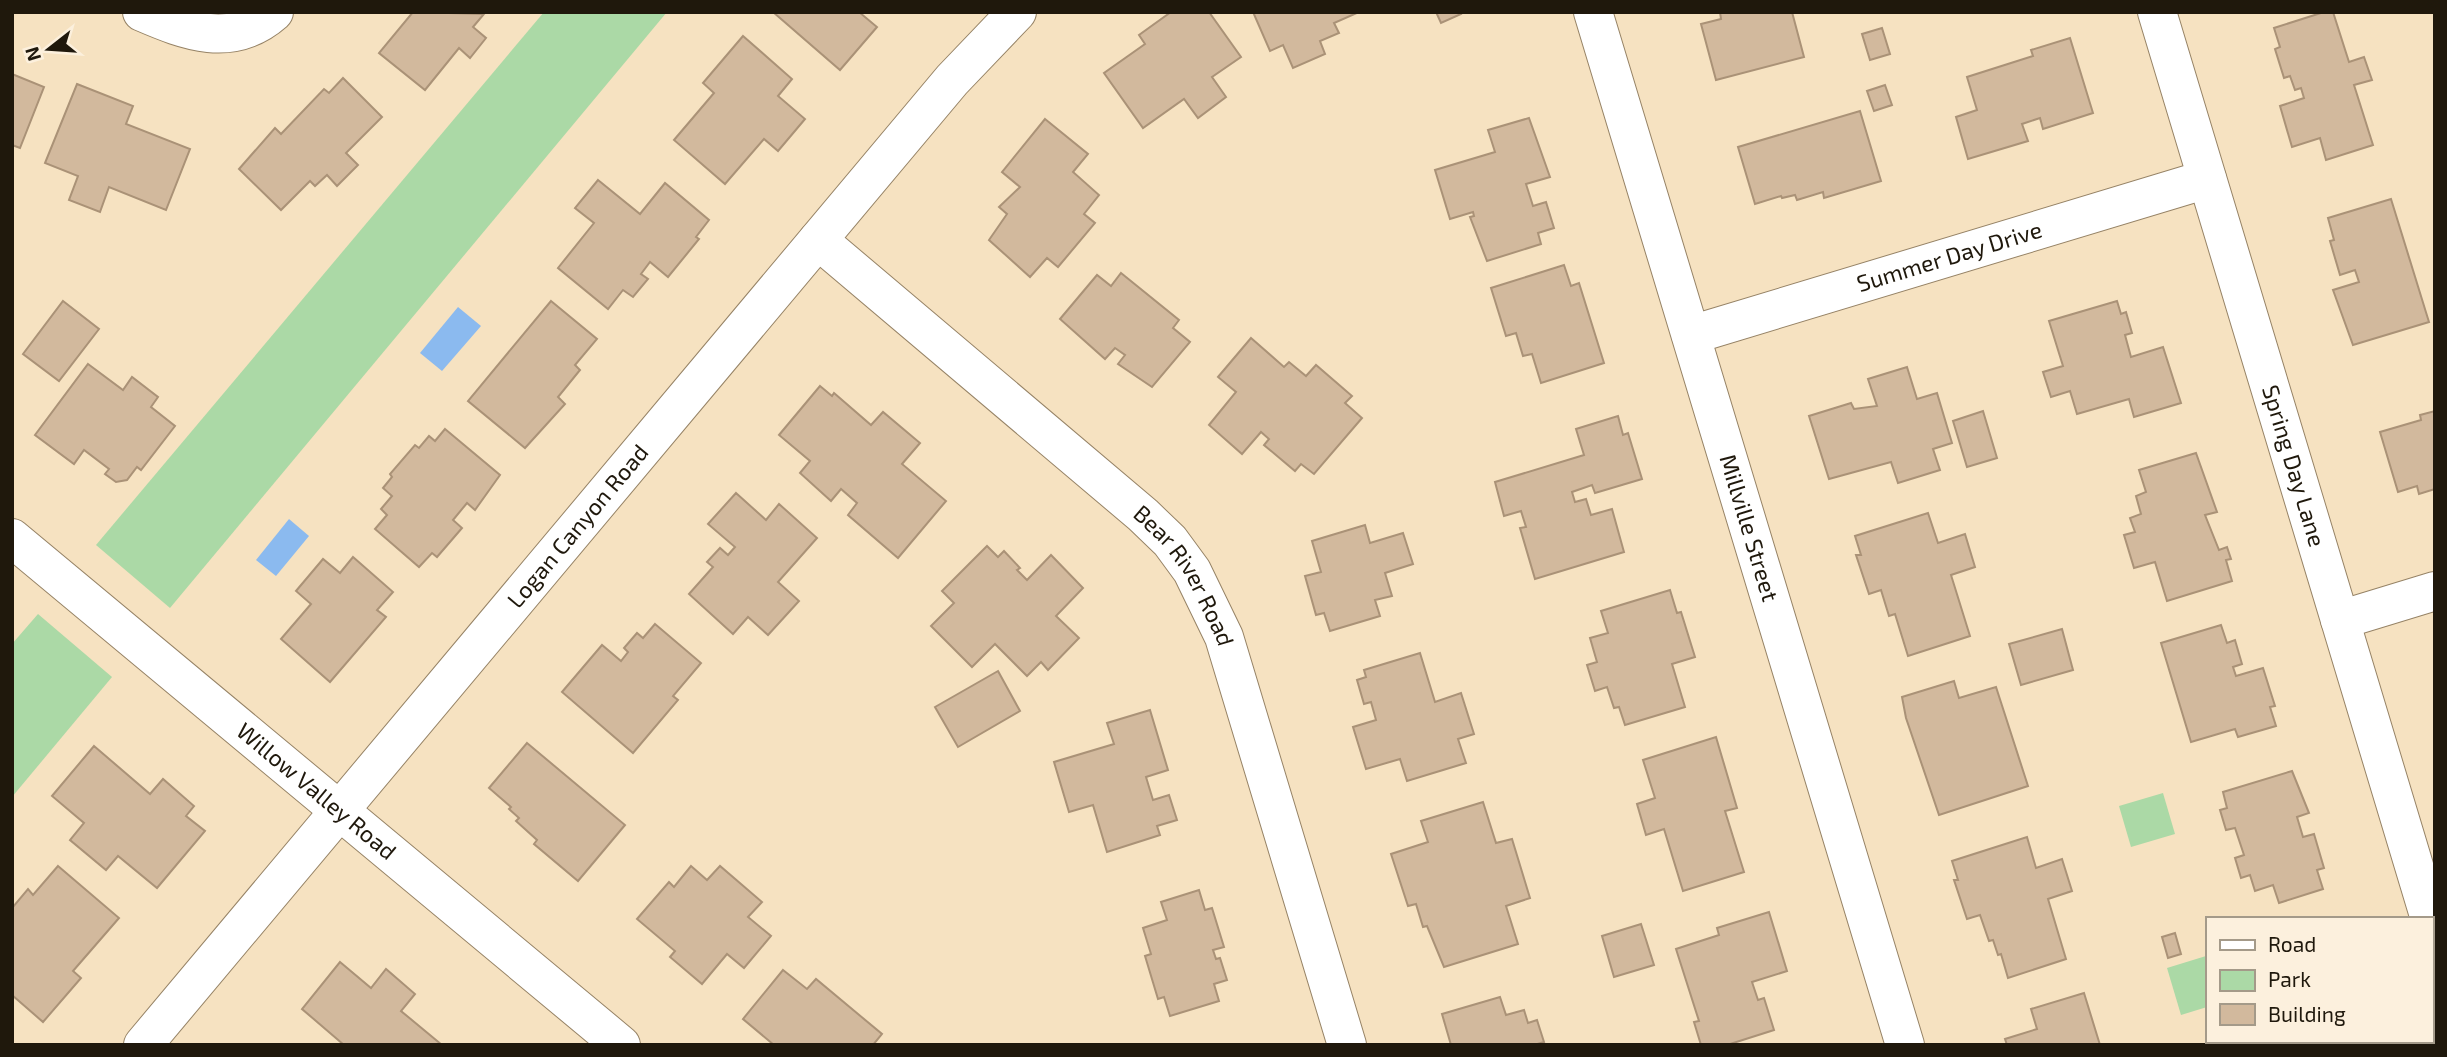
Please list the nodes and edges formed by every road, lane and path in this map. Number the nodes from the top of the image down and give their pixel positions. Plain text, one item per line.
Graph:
1 (142, 12) edge
2 (274, 12) edge
3 (1017, 12) edge
4 (1593, 12) edge
5 (2157, 12) edge
6 (2207, 179) junction
7 (818, 240) junction
8 (1691, 335) junction
9 (12, 538) edge
10 (2435, 591) edge
11 (2340, 620) junction
12 (340, 810) junction
13 (2430, 917) edge
14 (143, 1045) edge
15 (621, 1045) edge
16 (1347, 1045) edge
17 (1905, 1045) edge

1 - 2 street
3 - 7 street, Logan Canyon Road
4 - 8 street, Millville Street
5 - 6 street, Spring Day Lane
6 - 8 street, Summer Day Drive
6 - 11 street, Spring Day Lane
7 - 12 street, Logan Canyon Road
7 - 16 street, Bear River Road
8 - 17 street, Millville Street
9 - 12 street, Willow Valley Road
10 - 11 street
11 - 13 street, Spring Day Lane
12 - 14 street, Logan Canyon Road
12 - 15 street, Willow Valley Road

